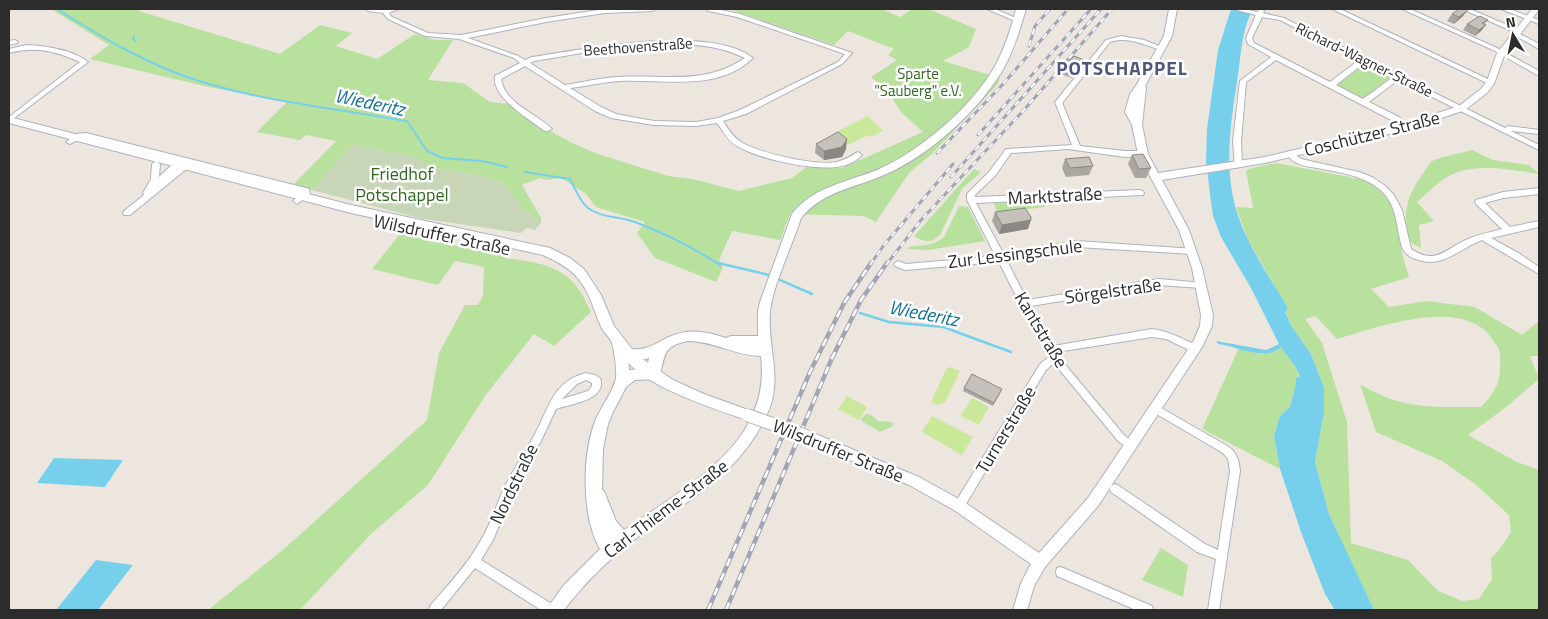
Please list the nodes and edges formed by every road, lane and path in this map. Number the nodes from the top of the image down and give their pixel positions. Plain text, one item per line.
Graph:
1 (368, 9) edge
2 (395, 9) edge
3 (653, 9) edge
4 (708, 9) edge
5 (1174, 9) edge
6 (1236, 9) edge
7 (1335, 9) edge
8 (1405, 9) edge
9 (1465, 9) edge
10 (1504, 9) edge
11 (1536, 9) edge
12 (995, 10) edge
13 (387, 11) junction
14 (1261, 12) edge
15 (1019, 15) edge
16 (1528, 19) junction
17 (1539, 22) edge
18 (1517, 33) junction
19 (460, 37) junction
20 (1539, 46) edge
21 (1158, 47) junction
22 (9, 51) edge
23 (1501, 53) junction
24 (1276, 57) junction
25 (1364, 60) junction
26 (525, 62) junction
27 (1539, 74) edge
28 (1398, 77) junction
29 (1491, 82) junction
30 (1330, 86) junction
31 (565, 87) junction
32 (1363, 103) junction
33 (1462, 108) junction
34 (9, 120) edge
35 (719, 120) junction
36 (1491, 122) junction
37 (9, 126) edge
38 (1406, 127) junction
39 (548, 129) dead end
40 (1539, 132) edge
41 (73, 140) junction
42 (1077, 148) junction
43 (1539, 148) edge
44 (1143, 154) junction
45 (1291, 154) junction
46 (858, 155) dead end
47 (156, 164) junction
48 (1234, 166) junction
49 (180, 168) junction
50 (1156, 177) junction
51 (152, 188) junction
52 (1539, 191) edge
53 (1140, 192) dead end
54 (144, 198) junction
55 (300, 199) junction
56 (971, 200) junction
57 (127, 213) dead end
58 (1539, 224) edge
59 (1508, 231) junction
60 (1483, 237) junction
61 (1192, 251) junction
62 (1000, 257) junction
63 (898, 264) dead end
64 (1539, 271) edge
65 (1201, 285) junction
66 (1024, 304) junction
67 (618, 343) junction
68 (666, 344) junction
69 (767, 346) junction
70 (1191, 347) junction
71 (628, 354) junction
72 (1052, 354) junction
73 (653, 375) junction
74 (621, 383) junction
75 (552, 406) dead end
76 (1156, 409) junction
77 (1131, 446) junction
78 (595, 484) junction
79 (1115, 489) dead end
80 (959, 506) junction
81 (623, 540) junction
82 (611, 550) junction
83 (1222, 557) junction
84 (473, 561) junction
85 (1040, 562) junction
86 (1061, 572) dead end
87 (434, 610) edge
88 (552, 610) edge
89 (1020, 610) edge
90 (1148, 610) edge
91 (1214, 610) edge

1 - 13 street
2 - 13 street
3 - 19 street
4 - 35 street
5 - 21 street
6 - 14 street, Richard-Wagner-Straße
7 - 29 street
8 - 23 street
9 - 18 street
10 - 16 street
11 - 16 street, Coschützer Straße
12 - 15 street
13 - 19 street
14 - 24 street
14 - 25 street, Richard-Wagner-Straße
15 - 69 main road, Carl-Thieme-Straße
16 - 17 street
16 - 18 street, Coschützer Straße
18 - 20 street
18 - 23 street, Coschützer Straße
19 - 26 street
21 - 42 street
21 - 44 street
22 - 34 street, Wilsdruffer Straße
23 - 27 street
23 - 29 street, Coschützer Straße
24 - 30 street
24 - 48 street
25 - 28 street, Richard-Wagner-Straße
25 - 30 street
26 - 31 street
26 - 31 street, Beethovenstraße
26 - 39 street
28 - 32 street
28 - 33 street, Richard-Wagner-Straße
29 - 33 street, Coschützer Straße
30 - 32 street
31 - 35 street
32 - 38 street
33 - 36 street, Richard-Wagner-Straße
33 - 38 street, Coschützer Straße
34 - 41 main road, Wilsdruffer Straße
35 - 46 street
36 - 40 street
36 - 43 street, Richard-Wagner-Straße
37 - 41 main road, Wilsdruffer Straße
38 - 45 street, Coschützer Straße
41 - 47 main road, Wilsdruffer Straße
41 - 49 main road, Wilsdruffer Straße
41 - 55 street, Wilsdruffer Straße
42 - 44 street
42 - 56 street
44 - 50 street
45 - 48 street, Coschützer Straße
45 - 60 street
47 - 49 main road, Wilsdruffer Straße
47 - 51 street
48 - 50 street, Coschützer Straße
49 - 51 street
49 - 54 street
49 - 55 main road, Wilsdruffer Straße
50 - 61 street
51 - 54 street
52 - 59 street
53 - 56 street, Marktstraße
54 - 57 street
55 - 67 main road, Wilsdruffer Straße
56 - 62 street, Kantstraße
58 - 59 street
59 - 60 street
60 - 64 street
61 - 62 street, Zur Lessingschule
61 - 65 street
62 - 63 street, Zur Lessingschule
62 - 66 street, Kantstraße
65 - 66 street, Sörgelstraße
65 - 70 street
66 - 72 street, Kantstraße
67 - 71 main road, Wilsdruffer Straße
67 - 74 main road, Wilsdruffer Straße
68 - 69 main road
68 - 71 main road
68 - 73 main road
69 - 81 main road, Carl-Thieme-Straße
70 - 72 street, Turnerstraße
70 - 76 street
71 - 73 street, Wilsdruffer Straße
72 - 77 street, Kantstraße
72 - 80 street, Turnerstraße
73 - 74 main road
73 - 80 street, Wilsdruffer Straße, bridge
74 - 78 main road, Wilsdruffer Straße
75 - 84 street, Nordstraße
76 - 77 street
76 - 83 street
77 - 85 street
78 - 81 main road, Wilsdruffer Straße
78 - 82 main road, Wilsdruffer Straße
79 - 83 street
80 - 85 street, Wilsdruffer Straße
81 - 82 main road, Carl-Thieme-Straße
82 - 88 main road, Carl-Thieme-Straße
83 - 91 street
84 - 87 street, Nordstraße
84 - 88 street
85 - 89 street
86 - 90 street

